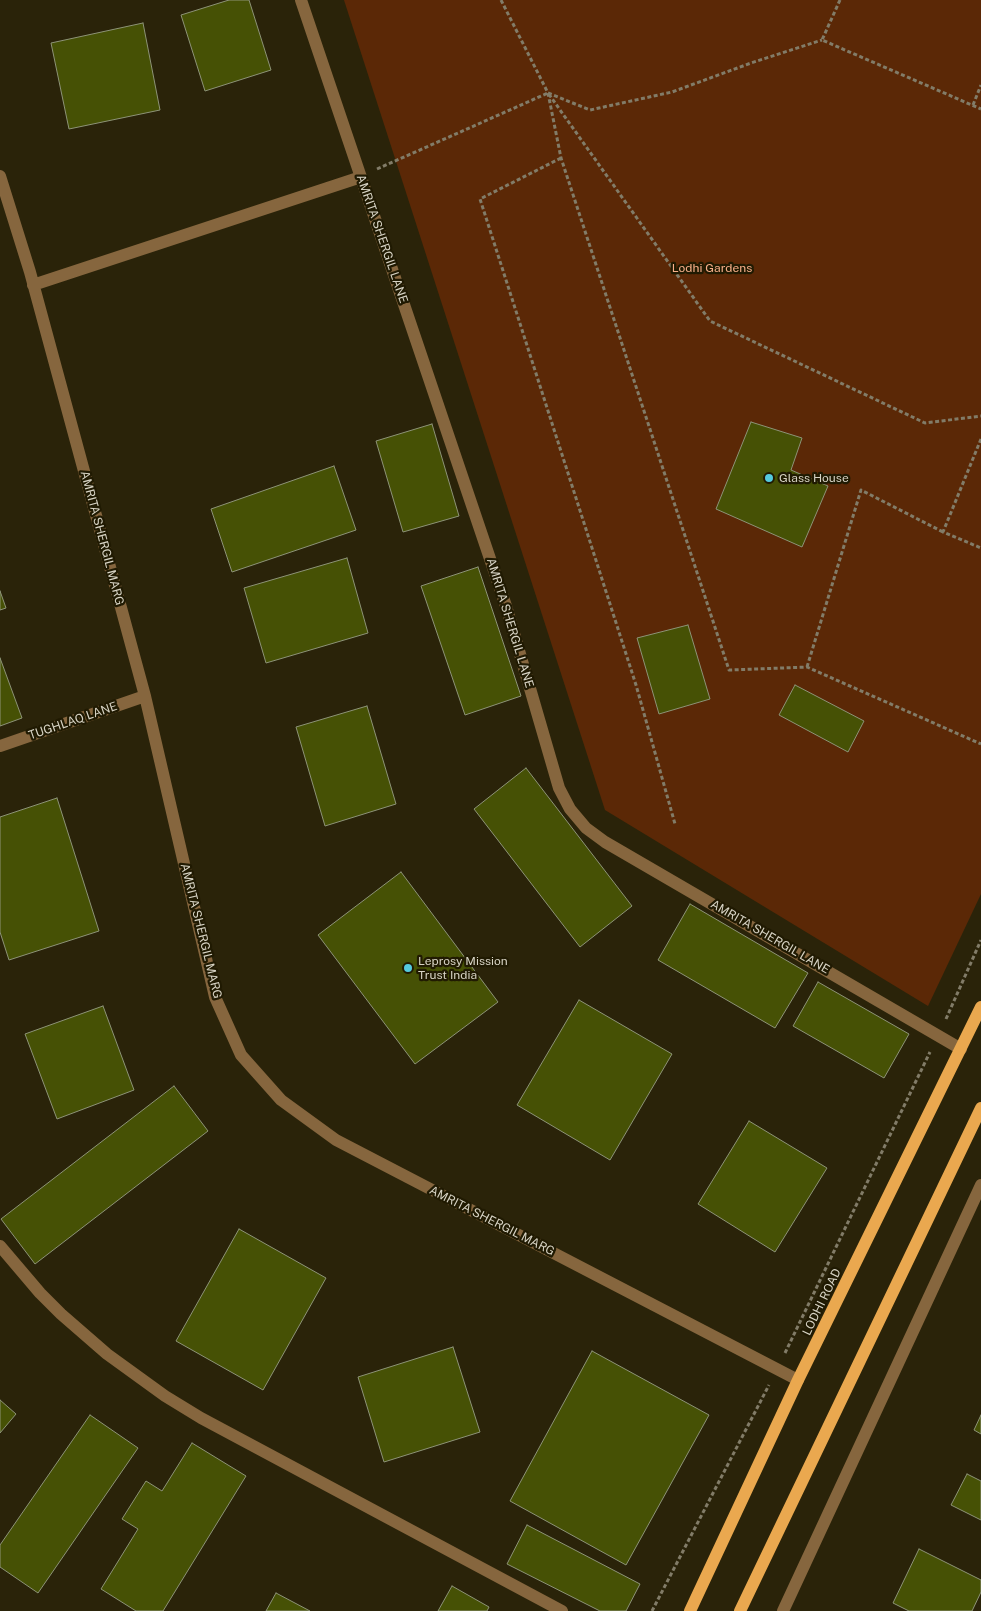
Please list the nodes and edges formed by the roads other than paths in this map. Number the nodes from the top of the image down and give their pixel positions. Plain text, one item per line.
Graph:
1 (302, 0) edge
2 (0, 176) edge
3 (361, 177) junction
4 (33, 285) junction
5 (146, 696) junction
6 (0, 746) edge
7 (981, 1007) edge
8 (962, 1048) junction
9 (981, 1108) edge
10 (981, 1185) edge
11 (0, 1246) edge
12 (798, 1380) junction
13 (562, 1611) edge
14 (690, 1611) edge
15 (740, 1611) edge
16 (783, 1611) edge

1 - 3 street, AMRITA SHERGIL LANE
2 - 4 street, AMRITA SHERGIL MARG
3 - 4 street
3 - 8 street, AMRITA SHERGIL LANE
4 - 5 street, AMRITA SHERGIL MARG
5 - 6 street, TUGHLAQ LANE
5 - 12 street, AMRITA SHERGIL MARG
7 - 8 main road, LODHI ROAD
8 - 12 main road, LODHI ROAD
9 - 15 main road
10 - 16 street
11 - 13 street
12 - 14 main road, LODHI ROAD

